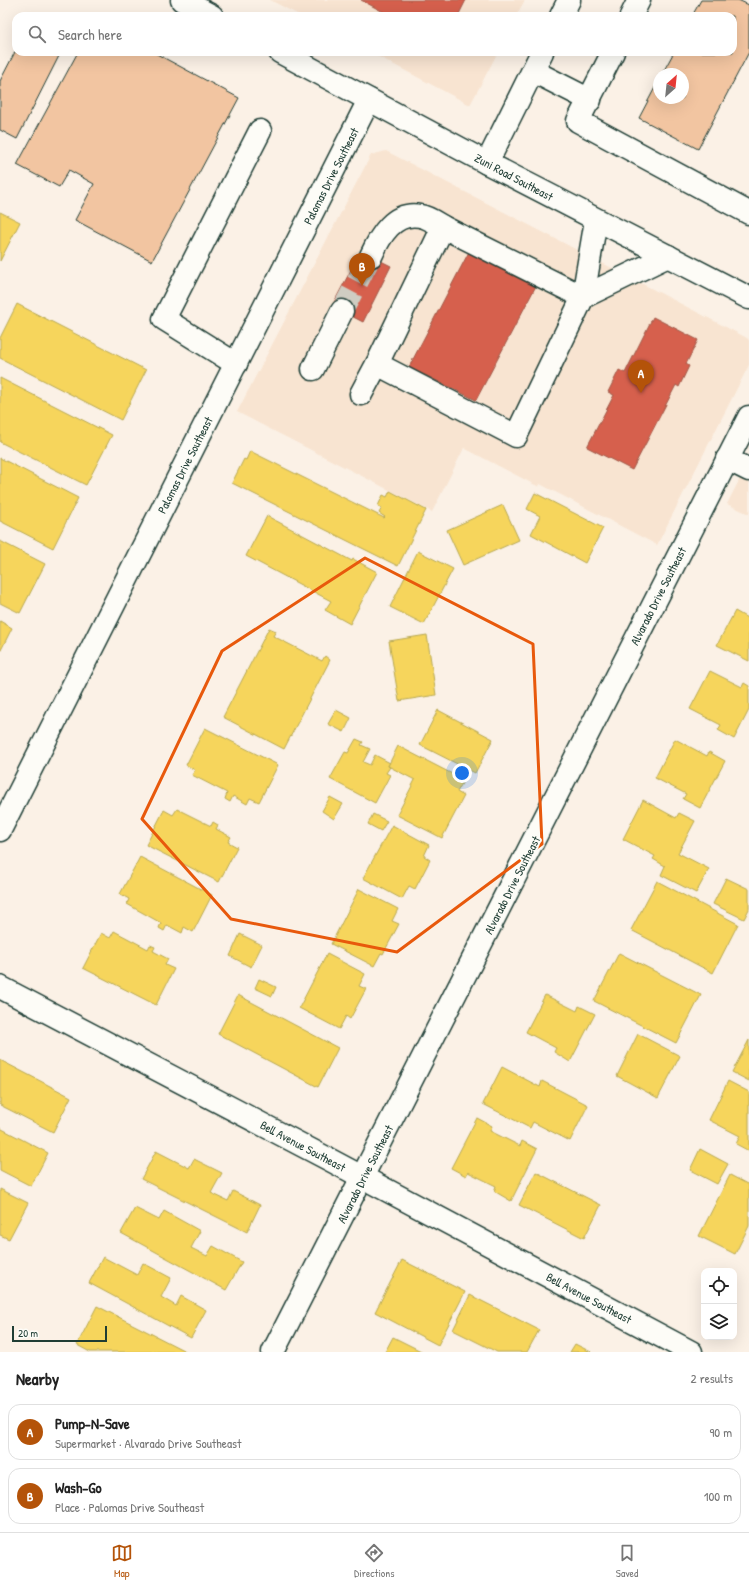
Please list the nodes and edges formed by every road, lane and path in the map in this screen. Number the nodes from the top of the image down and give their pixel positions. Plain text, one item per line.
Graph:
1 (569, 0) edge
2 (639, 0) edge
3 (188, 1) edge
4 (206, 12) edge
5 (563, 12) edge
6 (633, 12) edge
7 (287, 56) edge
8 (611, 56) edge
9 (538, 61) edge
10 (369, 100) junction
11 (590, 100) junction
12 (260, 131) dead end
13 (487, 163) junction
14 (749, 213) edge
15 (596, 220) junction
16 (443, 227) junction
17 (371, 256) tunnel mouth
18 (668, 256) junction
19 (583, 297) junction
20 (749, 298) edge
21 (342, 311) tunnel mouth
22 (236, 364) junction
23 (377, 364) junction
24 (313, 369) dead end
25 (360, 394) dead end
26 (749, 417) edge
27 (727, 459) junction
28 (749, 470) edge
29 (0, 830) edge
30 (0, 987) edge
31 (363, 1178) junction
32 (274, 1352) edge
33 (690, 1352) edge

1 - 5 street
2 - 6 street
3 - 4 street
7 - 10 street, Zuni Road Southeast
8 - 11 street
9 - 11 street
9 - 13 street
10 - 13 street, Zuni Road Southeast
10 - 22 street, Palomas Drive Southeast
11 - 14 street
12 - 22 street
13 - 15 street, Zuni Road Southeast
15 - 18 street, Zuni Road Southeast
15 - 19 street
16 - 17 street
16 - 19 street
16 - 23 street
18 - 19 street
18 - 20 street, Zuni Road Southeast
19 - 23 street
21 - 24 street
22 - 29 street, Palomas Drive Southeast
23 - 25 street
26 - 27 street, Alvarado Drive Southeast
27 - 28 street
27 - 31 street, Alvarado Drive Southeast
30 - 31 street, Bell Avenue Southeast
31 - 32 street, Alvarado Drive Southeast
31 - 33 street, Bell Avenue Southeast

